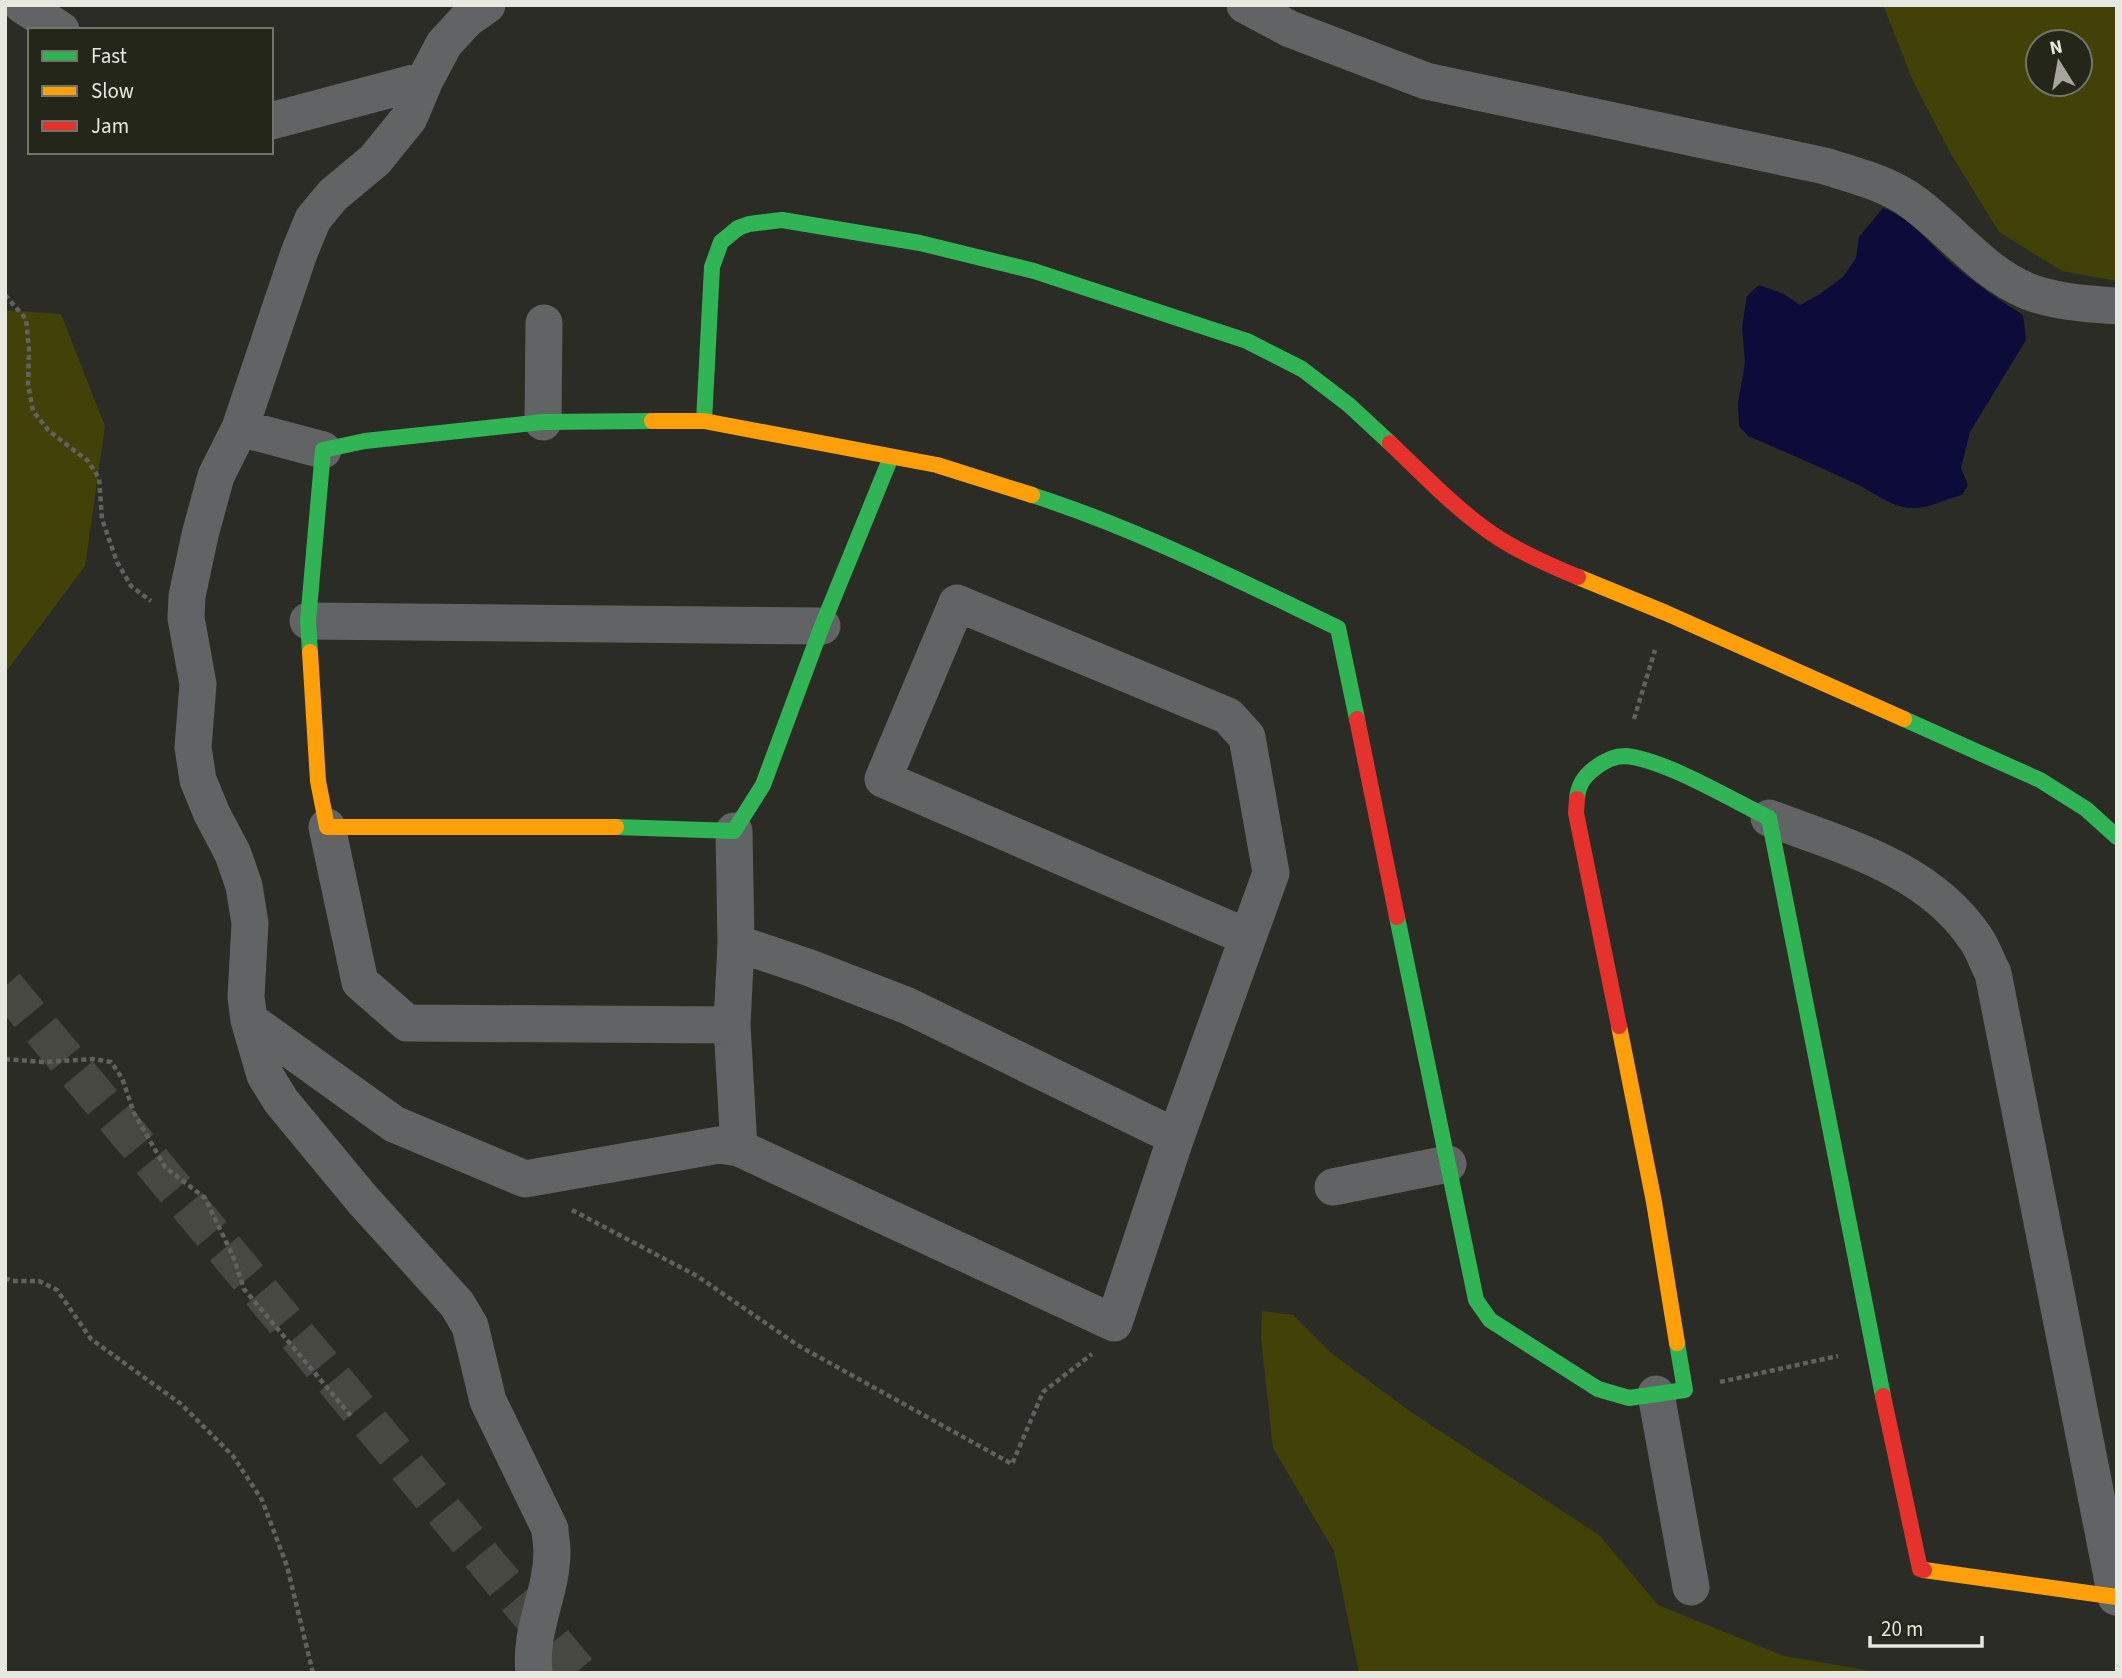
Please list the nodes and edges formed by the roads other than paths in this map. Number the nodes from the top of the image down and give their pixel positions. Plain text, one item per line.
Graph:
1 (22, 5) edge
2 (487, 5) edge
3 (1245, 5) edge
4 (58, 28) edge
5 (425, 80) junction
6 (273, 120) edge
7 (2117, 306) edge
8 (544, 323) dead end
9 (704, 421) junction
10 (543, 422) junction
11 (240, 428) junction
12 (323, 450) junction
13 (891, 457) junction
14 (308, 621) junction
15 (822, 626) junction
16 (1769, 818) junction
17 (327, 827) junction
18 (734, 831) junction
19 (2117, 837) edge
20 (1247, 937) junction
21 (736, 943) junction
22 (249, 1020) junction
23 (732, 1024) junction
24 (1175, 1138) junction
25 (739, 1148) junction
26 (1448, 1164) junction
27 (1334, 1187) dead end
28 (1670, 1392) junction
29 (1691, 1587) dead end
30 (2116, 1597) edge
31 (534, 1673) edge

1 - 4 street
2 - 5 street
3 - 7 street
5 - 6 street
5 - 11 street
8 - 10 street
9 - 10 street
9 - 13 street
9 - 19 street
10 - 12 street
11 - 12 street
11 - 22 street
12 - 14 street
13 - 15 street
13 - 26 street
14 - 15 street
14 - 17 street
15 - 18 street
16 - 28 street
16 - 30 street
16 - 30 street
17 - 18 street
17 - 23 street
18 - 21 street
20 - 20 street
20 - 24 street
21 - 23 street
21 - 24 street
22 - 25 street
22 - 31 street
23 - 25 street
24 - 25 street
26 - 27 street
26 - 28 street
28 - 29 street

